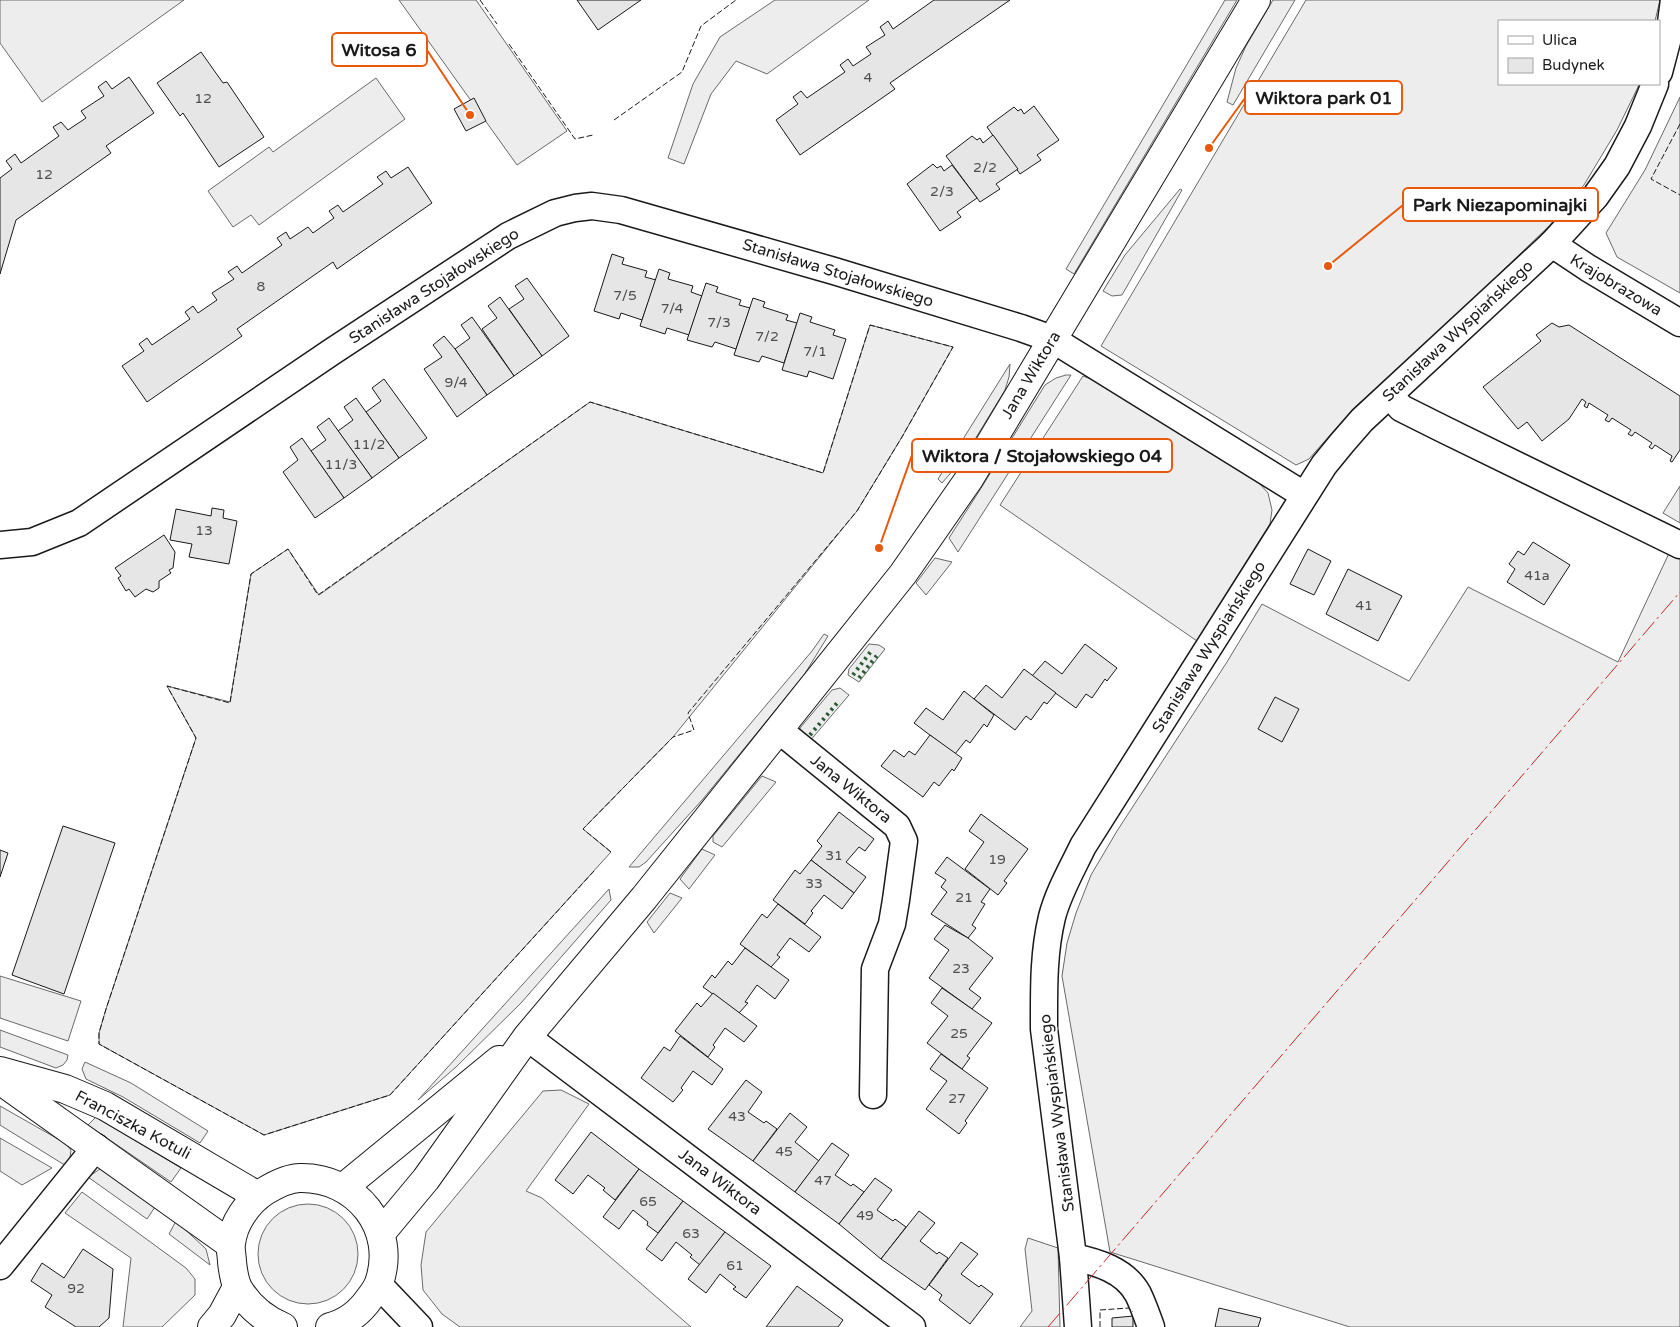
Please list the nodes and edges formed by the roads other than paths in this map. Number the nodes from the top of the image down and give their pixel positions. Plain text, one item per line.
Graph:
1 (1256, 0) edge
2 (1674, 0) edge
3 (1660, 68) edge
4 (1655, 85) edge
5 (1552, 244) junction
6 (1680, 323) edge
7 (1052, 339) junction
8 (1390, 395) junction
9 (1304, 495) junction
10 (0, 545) edge
11 (1680, 545) edge
12 (779, 730) junction
13 (527, 1037) junction
14 (0, 1071) edge
15 (0, 1080) edge
16 (874, 1095) dead end
17 (96, 1147) junction
18 (344, 1187) junction
19 (258, 1196) junction
20 (382, 1233) junction
21 (230, 1244) junction
22 (1074, 1257) junction
23 (0, 1266) edge
24 (379, 1284) junction
25 (237, 1287) junction
26 (337, 1326) edge
27 (212, 1327) edge
28 (283, 1327) edge
29 (418, 1327) edge
30 (912, 1327) edge
31 (1078, 1327) edge
32 (1151, 1327) edge

1 - 7 street, Jana Wiktora
2 - 3 street
4 - 5 street, Stanisława Wyspiańskiego
5 - 6 street, Krajobrazowa
5 - 8 street, Stanisława Wyspiańskiego
7 - 9 street, Stanisława Stojałowskiego
7 - 10 street, Stanisława Stojałowskiego
7 - 12 street, Jana Wiktora
8 - 9 street, Stanisława Wyspiańskiego
8 - 11 street
9 - 22 street, Stanisława Wyspiańskiego
12 - 13 street, Jana Wiktora
12 - 16 street, Jana Wiktora
13 - 18 street, Jana Wiktora
13 - 20 street, Jana Wiktora
13 - 30 street, Jana Wiktora
14 - 19 street, Franciszka Kotuli
15 - 17 street, Franciszka Kotuli
17 - 21 street, Franciszka Kotuli
17 - 23 street
18 - 19 street
18 - 20 street
19 - 21 street
20 - 24 street
21 - 25 street
22 - 31 street, Stanisława Wyspiańskiego
22 - 32 street
24 - 26 street
24 - 29 street
25 - 27 street
25 - 28 street

